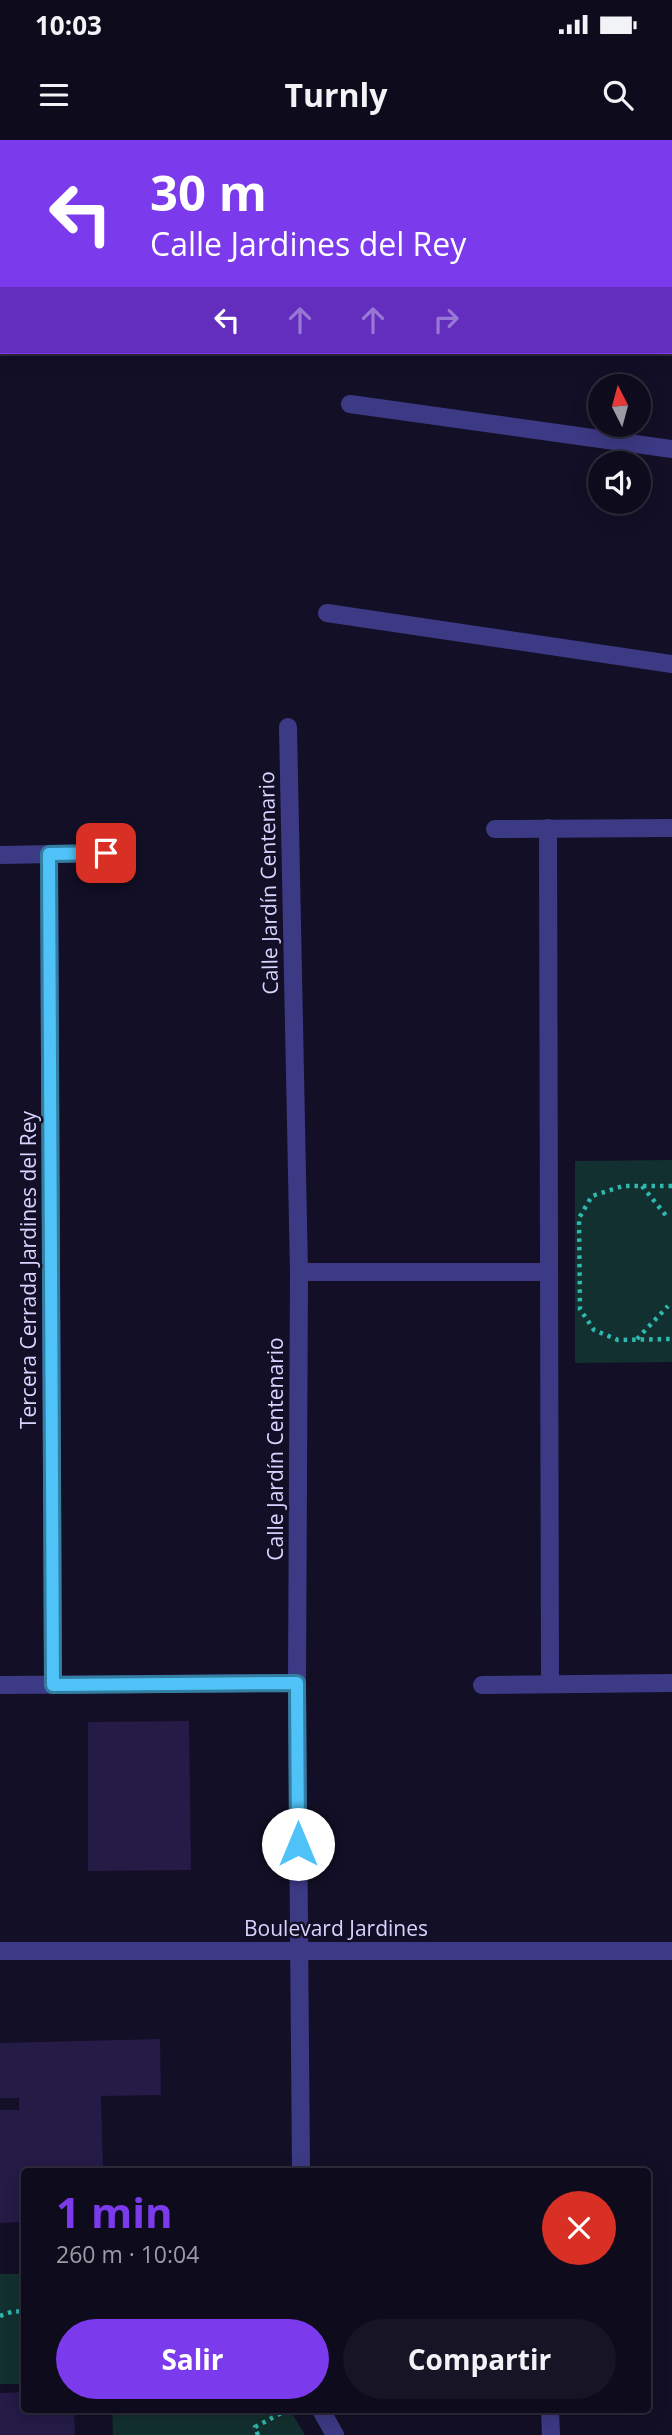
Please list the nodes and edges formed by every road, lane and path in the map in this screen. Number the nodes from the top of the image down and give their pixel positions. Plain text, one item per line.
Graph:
1 (349, 404) dead end
2 (672, 449) edge
3 (327, 613) dead end
4 (672, 664) edge
5 (288, 727) dead end
6 (548, 828) junction
7 (672, 828) edge
8 (495, 829) dead end
9 (106, 853) dead end
10 (49, 854) junction
11 (0, 855) edge
12 (641, 1186) junction
13 (672, 1186) edge
14 (668, 1218) dead end
15 (299, 1272) junction
16 (549, 1272) junction
17 (668, 1306) dead end
18 (672, 1339) edge
19 (637, 1340) junction
20 (297, 1683) junction
21 (672, 1683) edge
22 (550, 1684) junction
23 (0, 1685) edge
24 (53, 1685) junction
25 (482, 1685) dead end
26 (0, 1951) edge
27 (298, 1951) junction
28 (672, 1951) edge
29 (301, 2168) edge
30 (21, 2312) edge
31 (0, 2316) edge
32 (282, 2413) edge
33 (323, 2413) edge
34 (550, 2413) edge
35 (258, 2435) edge
36 (335, 2435) edge
37 (551, 2435) edge

1 - 2 street
3 - 4 street
5 - 15 street, Calle Jardín Centenario
6 - 7 street
6 - 8 street
6 - 16 street
9 - 10 street
10 - 11 street
10 - 24 street, Tercera Cerrada Jardines del Rey
12 - 13 path
12 - 14 path
12 - 19 path
15 - 16 street
15 - 20 street, Calle Jardín Centenario
16 - 22 street
17 - 19 path
18 - 19 path
20 - 24 street
20 - 27 street, Calle Jardín Centenario
21 - 22 street
22 - 25 street
23 - 24 street
26 - 27 street, Boulevard Jardines
27 - 28 street, Boulevard Jardines
27 - 29 street, Calle Jardín Centenario
30 - 31 path
32 - 35 path
33 - 36 street
34 - 37 street

